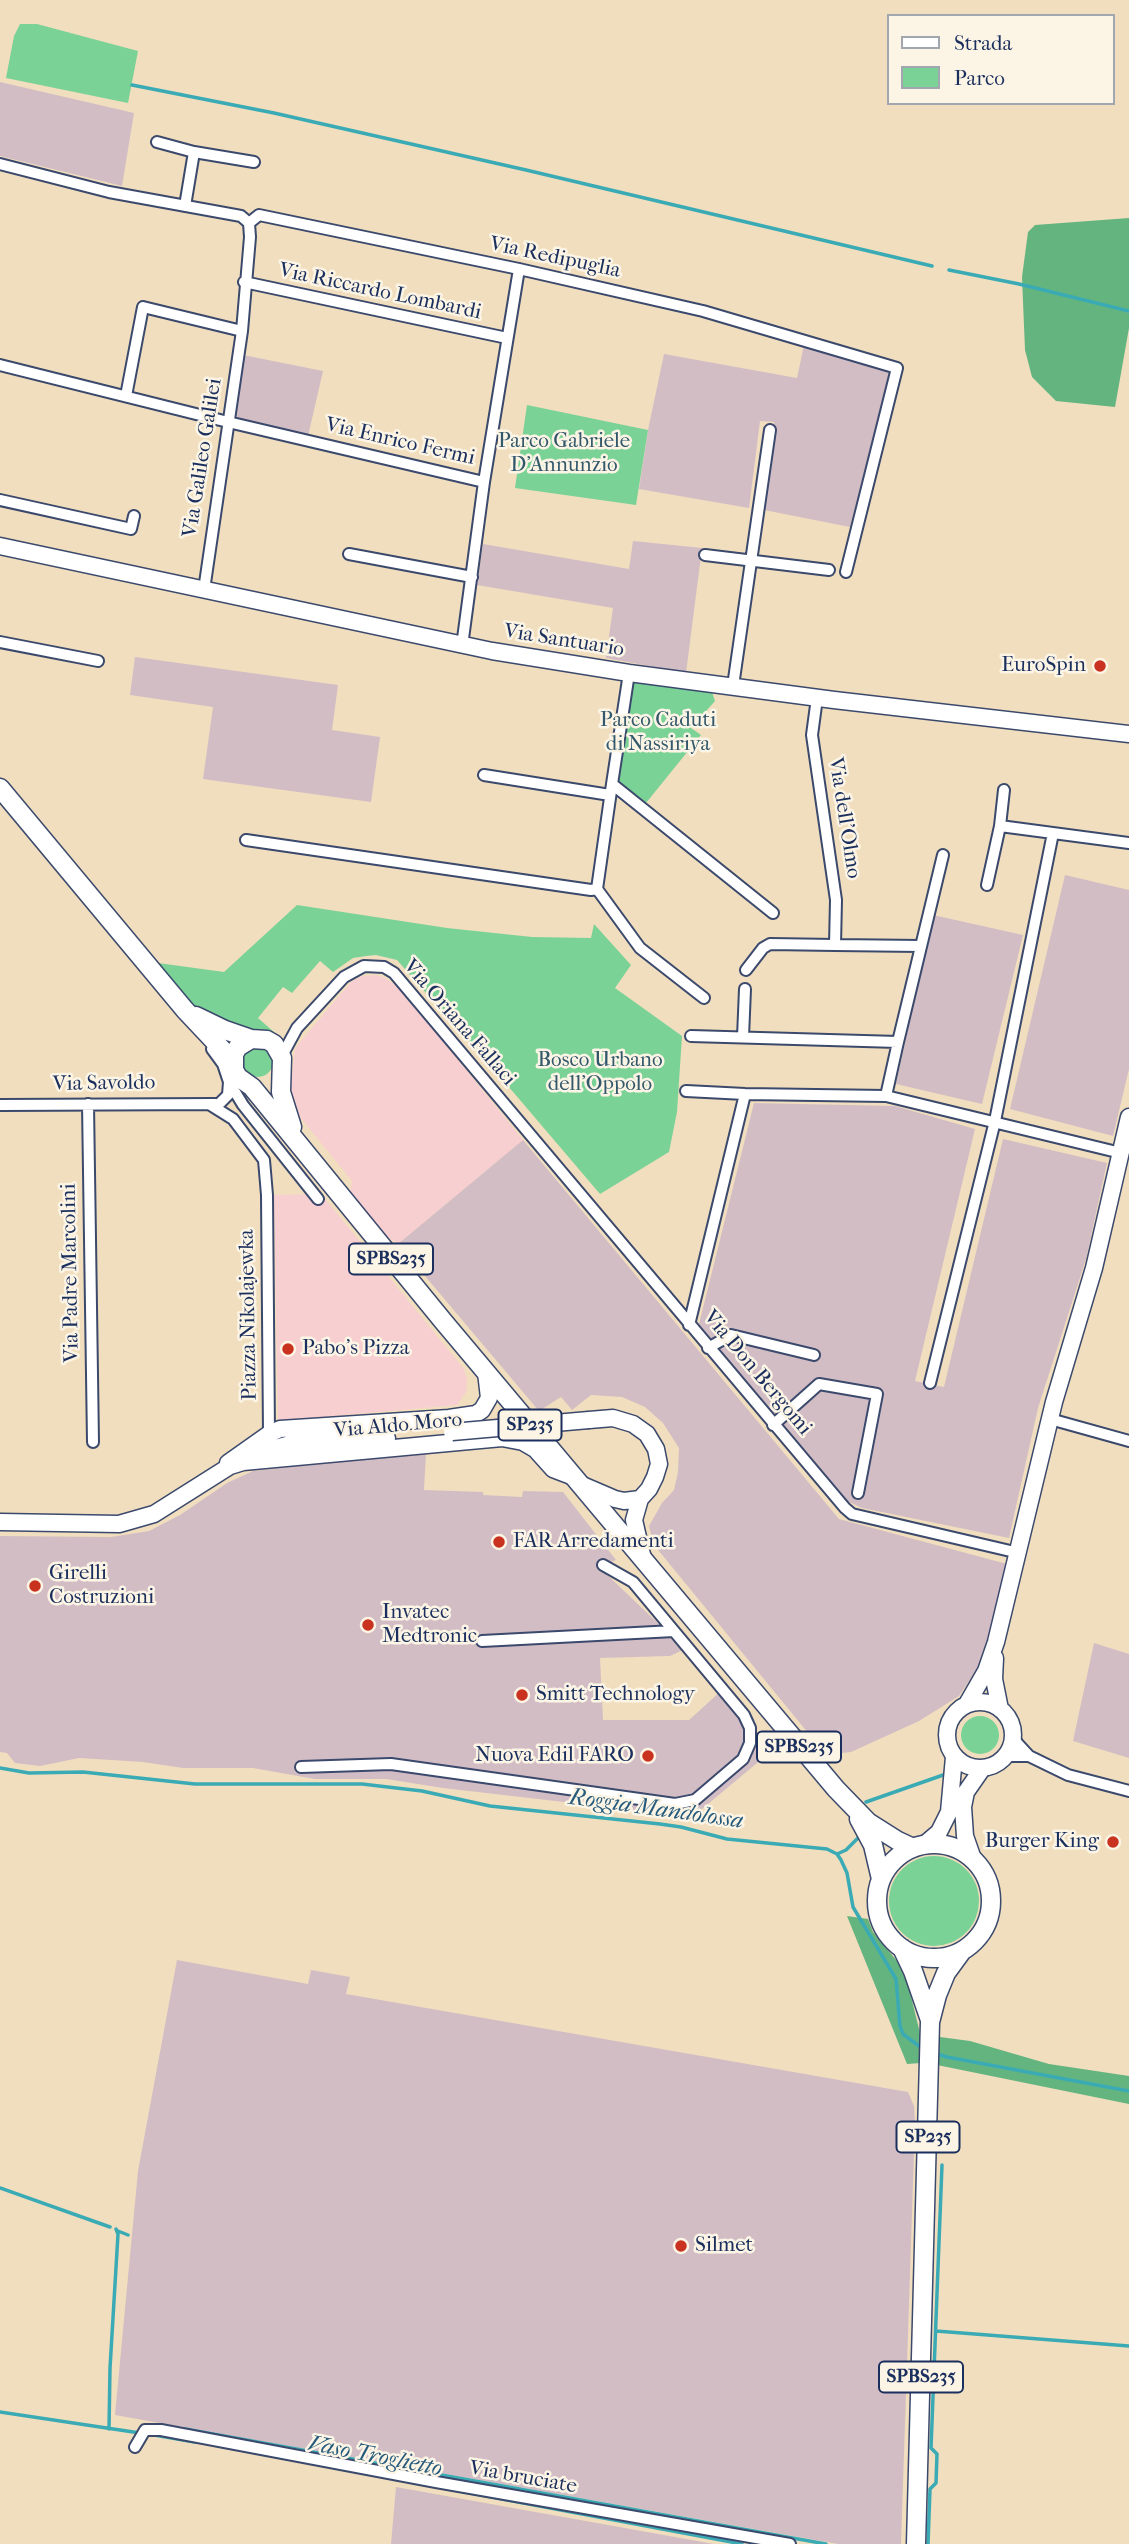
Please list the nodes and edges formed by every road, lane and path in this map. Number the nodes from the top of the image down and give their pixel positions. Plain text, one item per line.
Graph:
1 (156, 142) dead end
2 (194, 152) junction
3 (254, 162) dead end
4 (0, 164) edge
5 (185, 206) junction
6 (249, 223) junction
7 (519, 269) junction
8 (244, 282) junction
9 (242, 331) junction
10 (507, 338) junction
11 (0, 365) edge
12 (126, 396) junction
13 (228, 422) junction
14 (770, 430) dead end
15 (484, 482) junction
16 (0, 500) edge
17 (134, 516) dead end
18 (0, 546) edge
19 (349, 554) dead end
20 (705, 555) dead end
21 (751, 562) junction
22 (829, 570) dead end
23 (846, 572) dead end
24 (472, 577) junction
25 (204, 590) junction
26 (0, 642) edge
27 (462, 646) junction
28 (98, 661) dead end
29 (629, 673) junction
30 (733, 687) junction
31 (817, 698) junction
32 (1129, 734) edge
33 (484, 775) dead end
34 (0, 788) edge
35 (611, 790) junction
36 (1004, 790) dead end
37 (1000, 826) junction
38 (1053, 833) junction
39 (246, 840) dead end
40 (1129, 843) edge
41 (943, 855) dead end
42 (987, 885) dead end
43 (597, 889) junction
44 (773, 913) dead end
45 (835, 945) junction
46 (921, 946) junction
47 (746, 970) dead end
48 (745, 989) dead end
49 (704, 998) dead end
50 (180, 1004) junction
51 (297, 1028) junction
52 (691, 1036) dead end
53 (743, 1037) junction
54 (255, 1038) junction
55 (898, 1042) junction
56 (233, 1061) junction
57 (282, 1068) junction
58 (229, 1082) junction
59 (252, 1087) junction
60 (685, 1091) dead end
61 (745, 1094) junction
62 (886, 1096) junction
63 (88, 1104) junction
64 (214, 1104) junction
65 (0, 1105) edge
66 (1129, 1117) edge
67 (995, 1121) junction
68 (523, 1126) joint
69 (299, 1143) junction
70 (1121, 1153) junction
71 (318, 1199) dead end
72 (689, 1325) junction
73 (708, 1348) junction
74 (814, 1355) dead end
75 (486, 1372) junction
76 (930, 1383) dead end
77 (1050, 1419) junction
78 (773, 1425) junction
79 (369, 1439) junction
80 (1129, 1441) edge
81 (93, 1442) dead end
82 (270, 1447) junction
83 (292, 1457) junction
84 (219, 1471) junction
85 (577, 1480) junction
86 (858, 1493) dead end
87 (640, 1499) junction
88 (0, 1522) edge
89 (1018, 1553) junction
90 (647, 1565) junction
91 (603, 1566) dead end
92 (633, 1582) junction
93 (674, 1632) junction
94 (482, 1641) dead end
95 (996, 1642) junction
96 (967, 1704) junction
97 (1000, 1709) junction
98 (1013, 1734) junction
99 (1029, 1756) junction
100 (954, 1757) junction
101 (1003, 1759) junction
102 (301, 1767) dead end
103 (982, 1769) junction
104 (1129, 1791) edge
105 (849, 1804) junction
106 (919, 1846) junction
107 (973, 1859) junction
108 (881, 1879) junction
109 (902, 1948) junction
110 (962, 1951) junction
111 (930, 2029) junction
112 (927, 2210) joint
113 (139, 2438) dead end
114 (790, 2544) edge
115 (916, 2544) edge

1 - 2 street
2 - 3 street
2 - 5 street
4 - 5 street, Via Redipuglia
5 - 6 street, Via Redipuglia
6 - 7 street, Via Redipuglia
6 - 8 street, Via Galileo Galilei
7 - 10 street
7 - 23 street, Via Redipuglia
8 - 9 street, Via Galileo Galilei
8 - 10 street, Via Riccardo Lombardi
9 - 12 street
9 - 13 street, Via Galileo Galilei
10 - 15 street
11 - 12 street, Via Enrico Fermi
12 - 13 street, Via Enrico Fermi
13 - 15 street, Via Enrico Fermi
13 - 25 street, Via Galileo Galilei
14 - 21 street
15 - 24 street, Via Enrico Fermi
16 - 17 street
18 - 25 street, Via Santuario
19 - 24 street
20 - 21 street
21 - 22 street
21 - 30 street
24 - 27 street, Via Enrico Fermi
25 - 27 street, Via Santuario
26 - 28 street
27 - 29 street, Via Santuario
29 - 30 street, Via Santuario
29 - 35 street
30 - 31 street, Via Santuario
31 - 32 street, Via Santuario
31 - 45 street, Via dell'Olmo
33 - 35 street
34 - 50 main road
35 - 43 street
35 - 44 street
36 - 37 street
37 - 38 street
37 - 42 street
38 - 40 street
38 - 67 street
39 - 43 street
41 - 46 street
43 - 49 street
45 - 46 street
45 - 47 street
46 - 55 street
48 - 53 street
50 - 54 main road
50 - 56 main road
50 - 58 street
51 - 54 street
51 - 57 street, Via Oriana Fallaci
51 - 68 street, Via Oriana Fallaci
52 - 53 street
53 - 55 street
54 - 56 main road
54 - 57 main road
55 - 62 street
56 - 59 main road
57 - 59 main road
57 - 69 main road, SPBS235
58 - 64 street
58 - 71 street
59 - 69 main road, SPBS235
60 - 61 street
61 - 62 street
61 - 72 street
62 - 67 street
63 - 64 street, Via Savoldo
63 - 65 street, Via Savoldo
63 - 81 street, Via Padre Marcolini
64 - 82 street, Piazza Nikolajewka
66 - 70 street
67 - 70 street
67 - 76 street
68 - 72 street, Via Don Bergomi
69 - 75 main road, SPBS235
70 - 77 street
72 - 73 street, Via Don Bergomi
73 - 74 street
73 - 78 street, Via Don Bergomi
75 - 82 street, Via Aldo Moro
75 - 85 main road, SP235
77 - 80 street
77 - 89 street
78 - 86 street
78 - 89 street, Via Don Bergomi
79 - 82 street
79 - 83 street
79 - 87 street, bridge
82 - 83 street, Via Aldo Moro
82 - 84 street, Via Aldo Moro
82 - 84 street, Via Aldo Moro
83 - 85 street, Via Aldo Moro
84 - 88 street, Via Aldo Moro
85 - 87 street, Via Aldo Moro
85 - 90 main road, SPBS235
87 - 90 street
89 - 95 street
90 - 92 street
90 - 105 main road, SPBS235
91 - 92 street
92 - 93 street
93 - 94 street
93 - 102 street
95 - 96 street
95 - 97 street
96 - 97 street
96 - 100 street
97 - 98 street
98 - 99 street
98 - 101 street
99 - 101 street
99 - 104 street
100 - 103 street
100 - 106 street
101 - 103 street
103 - 107 street
105 - 106 main road
105 - 108 main road
106 - 107 main road
106 - 108 main road
107 - 110 main road
108 - 109 main road
109 - 110 main road
109 - 111 main road
110 - 111 main road
111 - 112 main road, SP235
112 - 115 main road, SPBS235
113 - 114 street, Via bruciate

